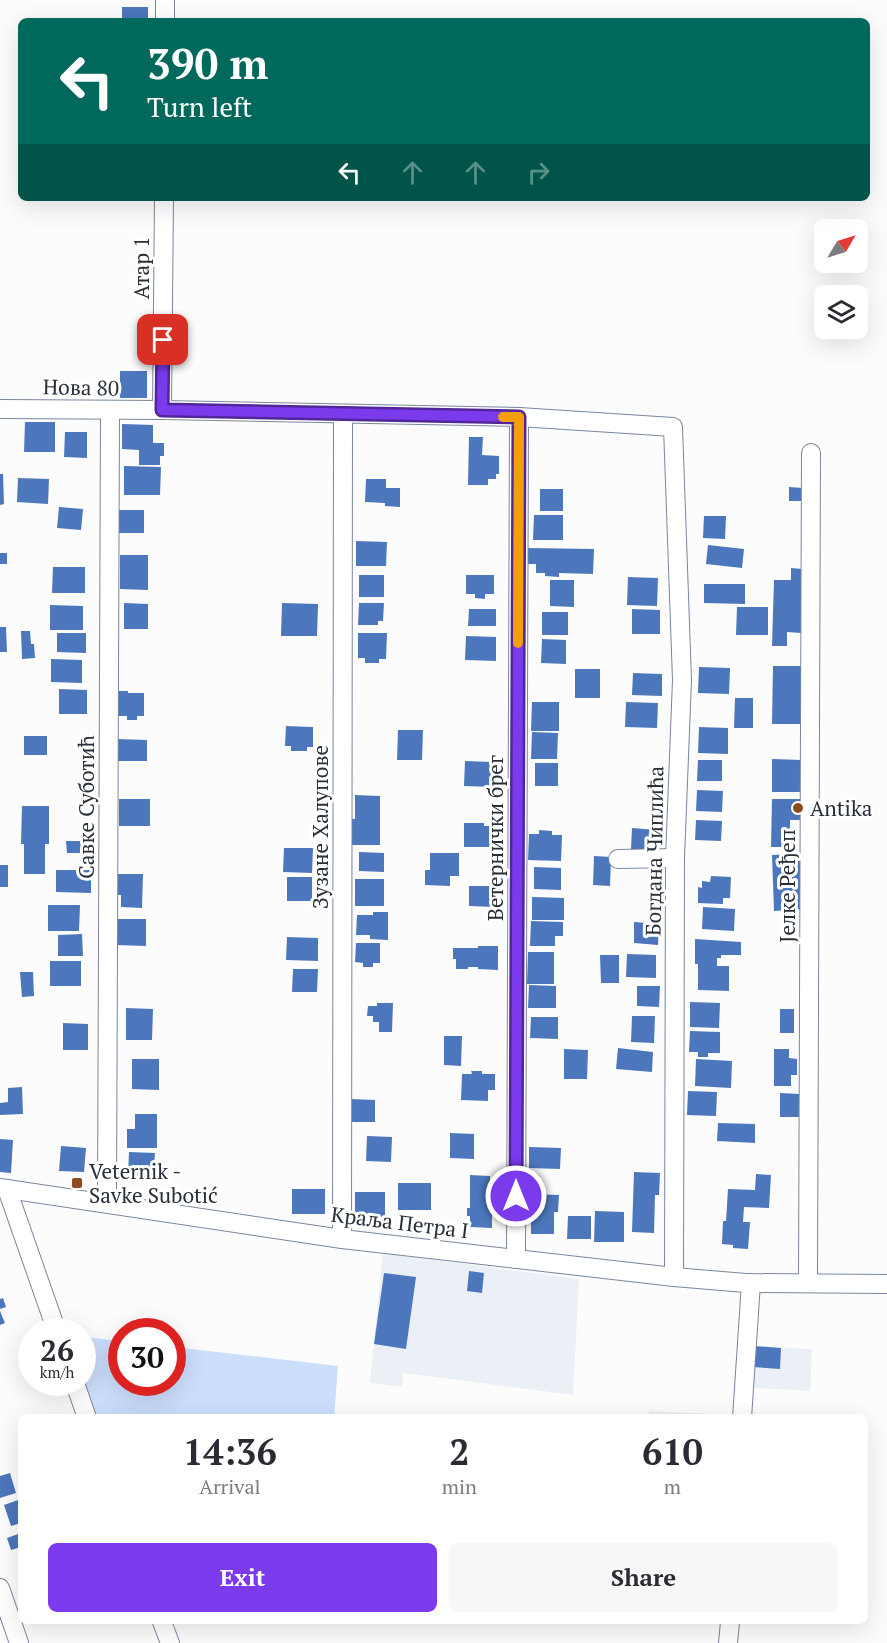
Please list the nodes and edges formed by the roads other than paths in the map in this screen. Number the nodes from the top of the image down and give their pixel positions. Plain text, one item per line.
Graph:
1 (165, 0) edge
2 (165, 18) edge
3 (164, 201) edge
4 (0, 409) edge
5 (162, 410) junction
6 (110, 411) junction
7 (343, 414) junction
8 (519, 417) junction
9 (673, 427) joint
10 (811, 453) dead end
11 (675, 858) junction
12 (618, 859) dead end
13 (4, 1188) edge
14 (107, 1203) junction
15 (342, 1239) junction
16 (516, 1259) junction
17 (674, 1277) junction
18 (751, 1283) junction
19 (802, 1284) junction
20 (887, 1284) edge
21 (52, 1318) edge
22 (79, 1396) edge
23 (86, 1414) edge
24 (742, 1414) edge
25 (0, 1588) edge
26 (163, 1624) edge
27 (730, 1624) edge
28 (19, 1643) edge
29 (170, 1643) edge
30 (728, 1643) edge

1 - 2 street
3 - 5 street, Атар 1
4 - 6 street, Нова 80
5 - 6 street, Нова 80
5 - 7 street, Нова 80
6 - 14 street, Савке Суботић
7 - 8 street, Нова 80
7 - 15 street, Зузане Халупове
8 - 9 street, Нова 80
8 - 16 street, Ветернички брег
9 - 11 street, Богдана Чиплића
10 - 19 street, Јелке Ређеп
11 - 12 street
11 - 17 street, Богдана Чиплића
13 - 14 street, Краља Петра I
13 - 21 street
14 - 15 street, Краља Петра I
15 - 16 street, Краља Петра I
16 - 17 street, Краља Петра I
17 - 18 street, Краља Петра I
18 - 19 street, Краља Петра I
18 - 24 street
19 - 20 street, Краља Петра I
22 - 23 street
25 - 28 street
26 - 29 street
27 - 30 street

